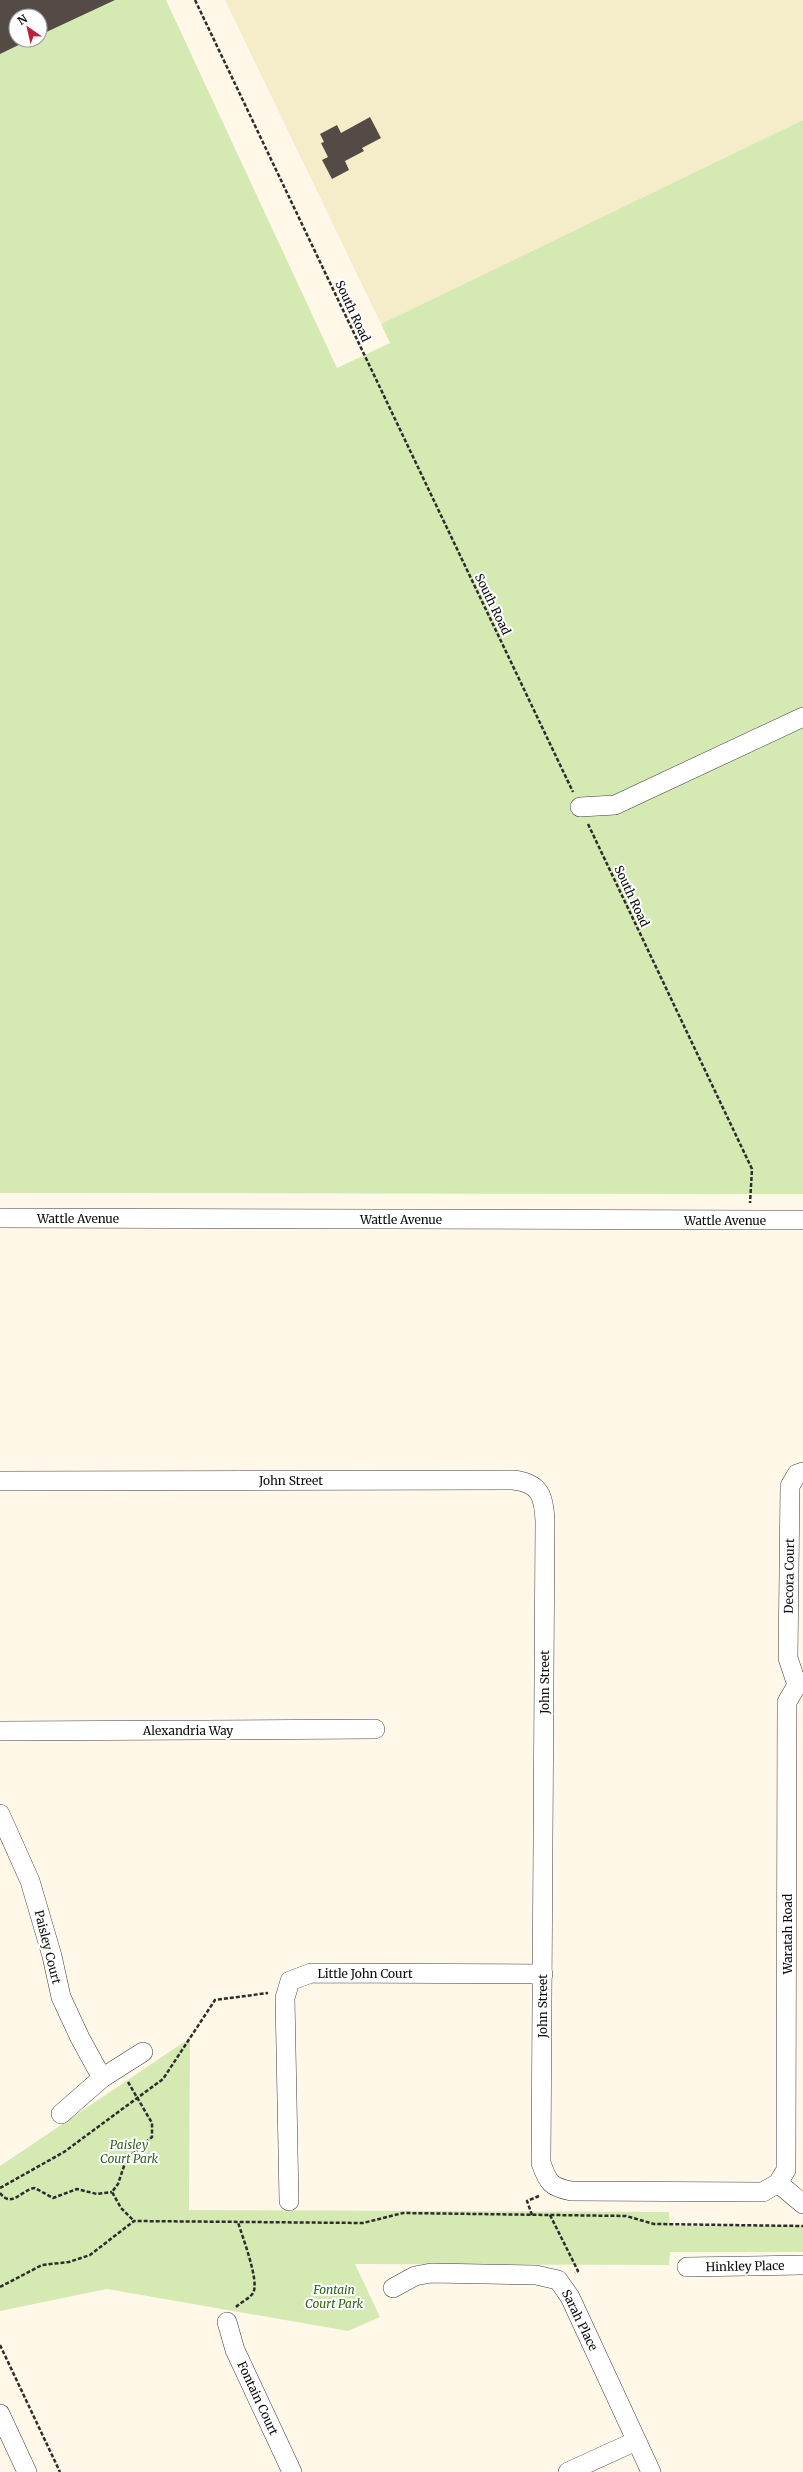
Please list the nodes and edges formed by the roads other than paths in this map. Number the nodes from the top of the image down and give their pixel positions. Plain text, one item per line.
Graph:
1 (803, 717) edge
2 (580, 807) road end
3 (0, 1218) edge
4 (803, 1220) edge
5 (803, 1472) edge
6 (0, 1481) edge
7 (800, 1684) edge
8 (375, 1730) dead end
9 (0, 1731) edge
10 (0, 1814) edge
11 (543, 1974) junction
12 (143, 2052) dead end
13 (102, 2078) junction
14 (61, 2114) dead end
15 (778, 2183) junction
16 (289, 2201) dead end
17 (803, 2204) edge
18 (803, 2265) edge
19 (687, 2267) dead end
20 (393, 2288) dead end
21 (228, 2322) road end
22 (0, 2414) edge
23 (636, 2441) junction
24 (27, 2472) edge
25 (292, 2472) edge
26 (568, 2472) edge
27 (651, 2472) edge

1 - 2 street
3 - 4 street, Wattle Avenue
5 - 7 street, Decora Court
6 - 11 street, John Street
7 - 15 street, Waratah Road
8 - 9 street, Alexandria Way
10 - 13 street, Paisley Court
11 - 15 street, John Street
11 - 16 street, Little John Court
12 - 13 street
13 - 14 street
15 - 17 street
18 - 19 street, Hinkley Place
20 - 23 street, Sarah Place
21 - 25 street, Fontain Court
22 - 24 street
23 - 26 street
23 - 27 street, Sarah Place

